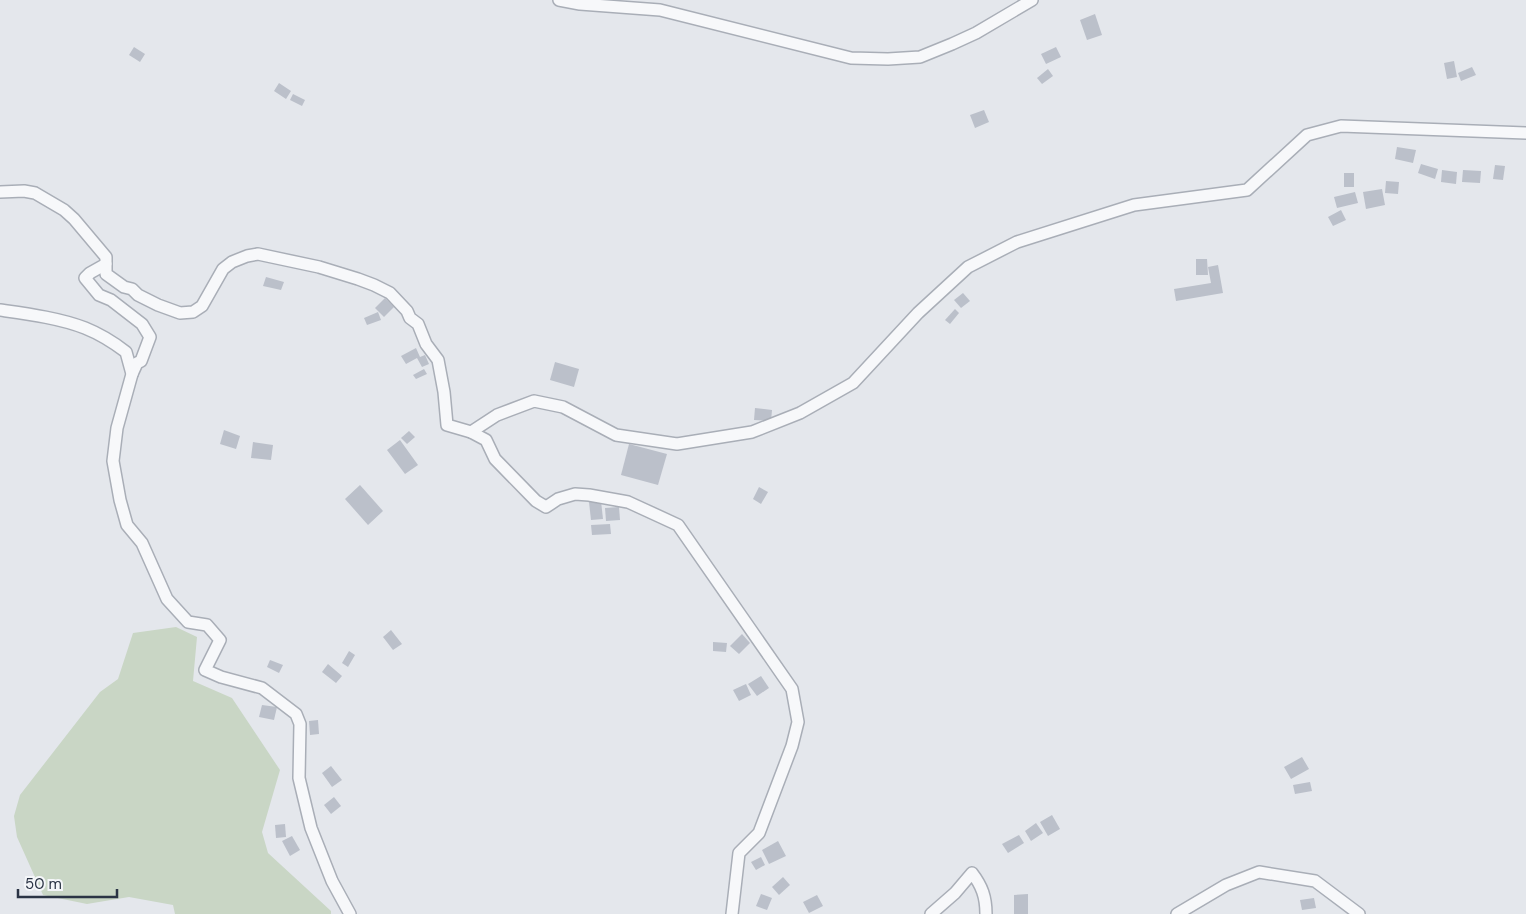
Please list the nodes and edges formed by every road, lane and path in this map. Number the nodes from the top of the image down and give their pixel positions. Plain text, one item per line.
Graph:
1 (560, 0) edge
2 (1032, 0) edge
3 (1526, 133) edge
4 (0, 192) edge
5 (106, 264) junction
6 (0, 310) edge
7 (132, 374) junction
8 (471, 432) junction
9 (350, 914) edge
10 (732, 914) edge
11 (931, 914) edge
12 (986, 914) edge
13 (1177, 914) edge
14 (1359, 914) edge

1 - 2 street
3 - 8 street
4 - 5 street
5 - 7 street
5 - 8 street
6 - 7 street
7 - 9 street
8 - 10 street
11 - 12 street
13 - 14 street

